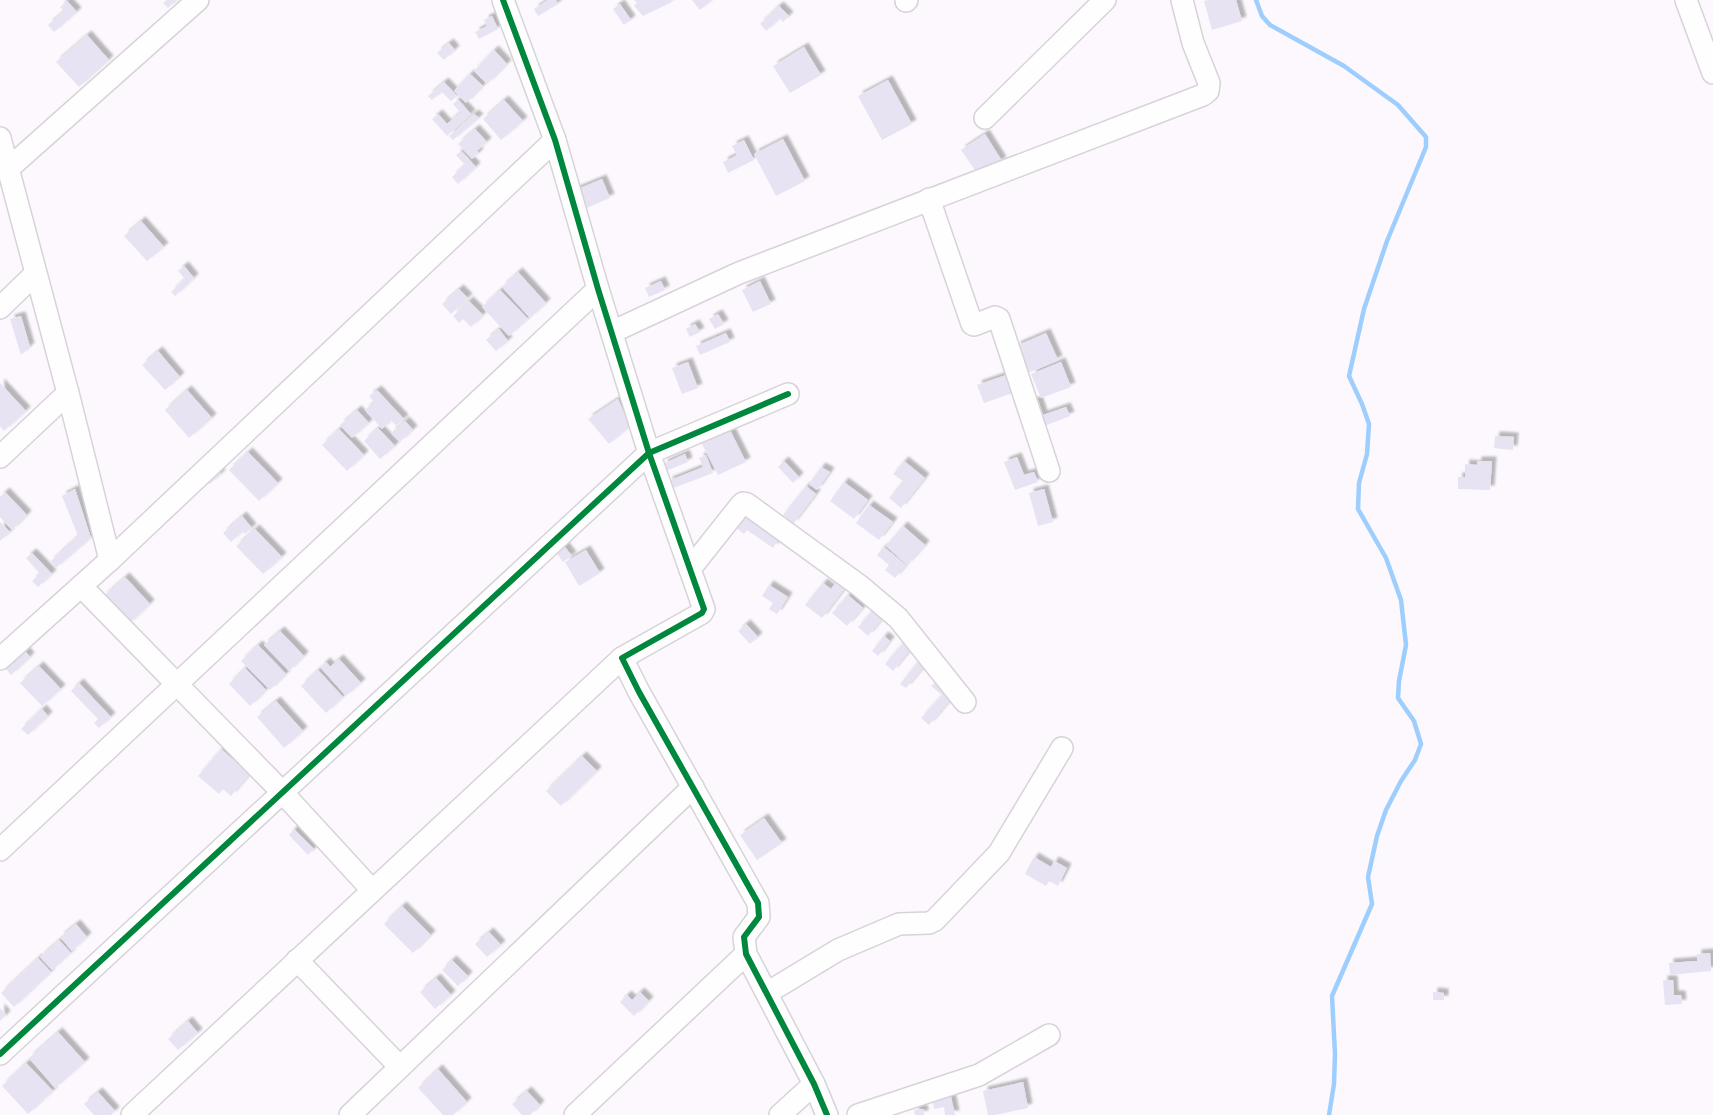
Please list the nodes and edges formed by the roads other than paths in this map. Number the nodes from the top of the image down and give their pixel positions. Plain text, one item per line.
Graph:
1 (198, 0) edge
2 (503, 0) edge
3 (1105, 0) edge
4 (1182, 0) edge
5 (1686, 0) edge
6 (1713, 73) edge
7 (985, 118) dead end
8 (0, 138) edge
9 (555, 140) junction
10 (8, 169) junction
11 (929, 199) junction
12 (35, 274) junction
13 (598, 288) junction
14 (0, 308) edge
15 (612, 332) junction
16 (68, 393) junction
17 (788, 394) dead end
18 (649, 453) junction
19 (0, 457) edge
20 (1049, 471) dead end
21 (110, 560) junction
22 (690, 569) junction
23 (81, 586) junction
24 (622, 658) junction
25 (0, 660) edge
26 (175, 684) junction
27 (965, 702) dead end
28 (1062, 748) dead end
29 (693, 787) junction
30 (282, 792) junction
31 (0, 850) edge
32 (372, 890) junction
33 (746, 954) junction
34 (297, 960) junction
35 (767, 993) junction
36 (1049, 1035) dead end
37 (0, 1054) edge
38 (400, 1067) junction
39 (814, 1084) junction
40 (132, 1115) edge
41 (350, 1115) edge
42 (575, 1115) edge
43 (780, 1115) edge
44 (827, 1115) edge
45 (858, 1115) edge

1 - 10 street
2 - 9 street
3 - 7 street
4 - 11 street
5 - 6 street
8 - 10 street
9 - 13 street
9 - 21 street
10 - 12 street
11 - 15 street
11 - 20 street
12 - 14 street
12 - 16 street
13 - 15 street
13 - 26 street
15 - 18 street
16 - 19 street
16 - 21 street
17 - 18 street
18 - 22 street
18 - 30 street
21 - 23 street
22 - 24 street
22 - 27 street
23 - 25 street
23 - 26 street
24 - 29 street
24 - 32 street
26 - 30 street
26 - 31 street
28 - 35 street
29 - 33 street
29 - 38 street
30 - 32 street
30 - 37 street
32 - 34 street
33 - 35 street
33 - 42 street
34 - 38 street
34 - 40 street
35 - 39 street
36 - 45 street
38 - 41 street
39 - 43 street
39 - 44 street

